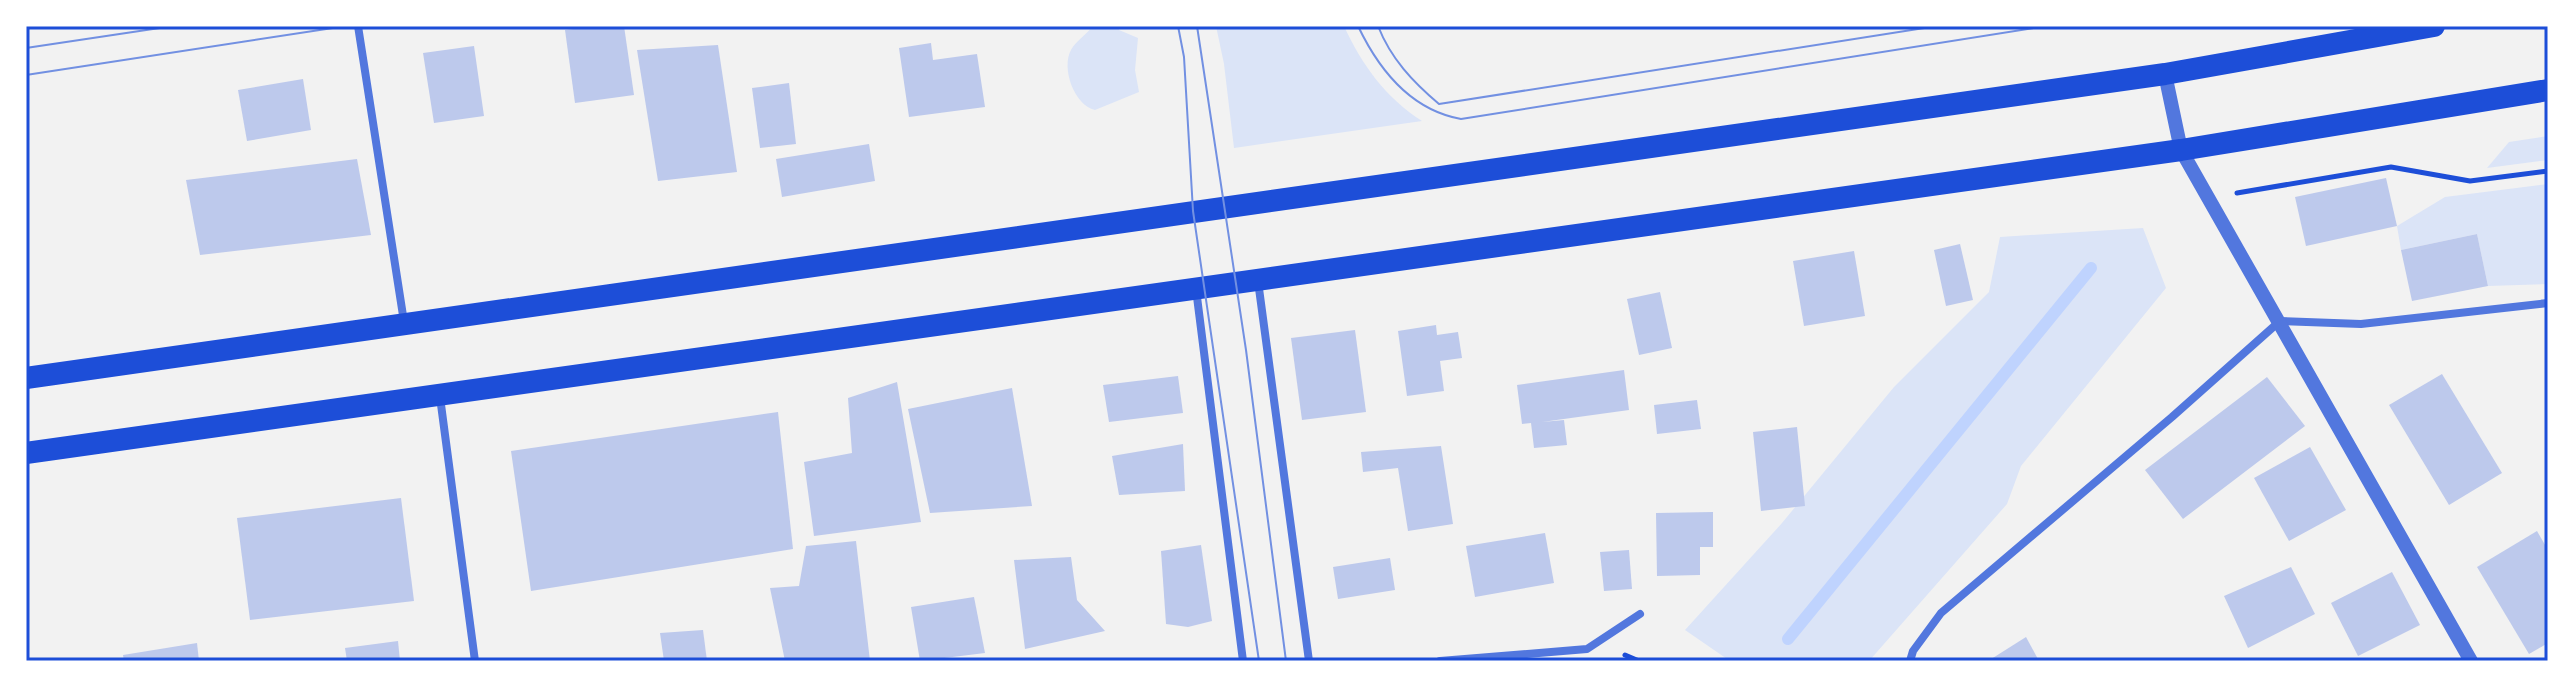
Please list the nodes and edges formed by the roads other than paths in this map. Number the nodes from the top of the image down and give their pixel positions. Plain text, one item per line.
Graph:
1 (358, 26) edge
2 (2434, 26) edge
3 (2398, 29) edge
4 (2165, 74) junction
5 (2548, 90) edge
6 (2181, 150) junction
7 (1258, 279) junction
8 (1196, 287) junction
9 (2548, 303) edge
10 (2280, 321) junction
11 (405, 323) junction
12 (26, 378) edge
13 (439, 393) junction
14 (26, 453) edge
15 (1640, 614) dead end
16 (475, 661) edge
17 (1243, 661) edge
18 (1309, 661) edge
19 (1440, 661) edge
20 (1910, 661) edge
21 (2471, 661) edge

1 - 11 street
2 - 3 highway
3 - 4 highway
4 - 6 street
4 - 11 highway
5 - 6 highway
6 - 7 highway
6 - 10 street
7 - 8 highway
7 - 18 street
8 - 13 highway
8 - 17 street
9 - 10 street
10 - 20 street
10 - 21 street
11 - 12 highway
13 - 14 highway
13 - 16 street
15 - 19 street

